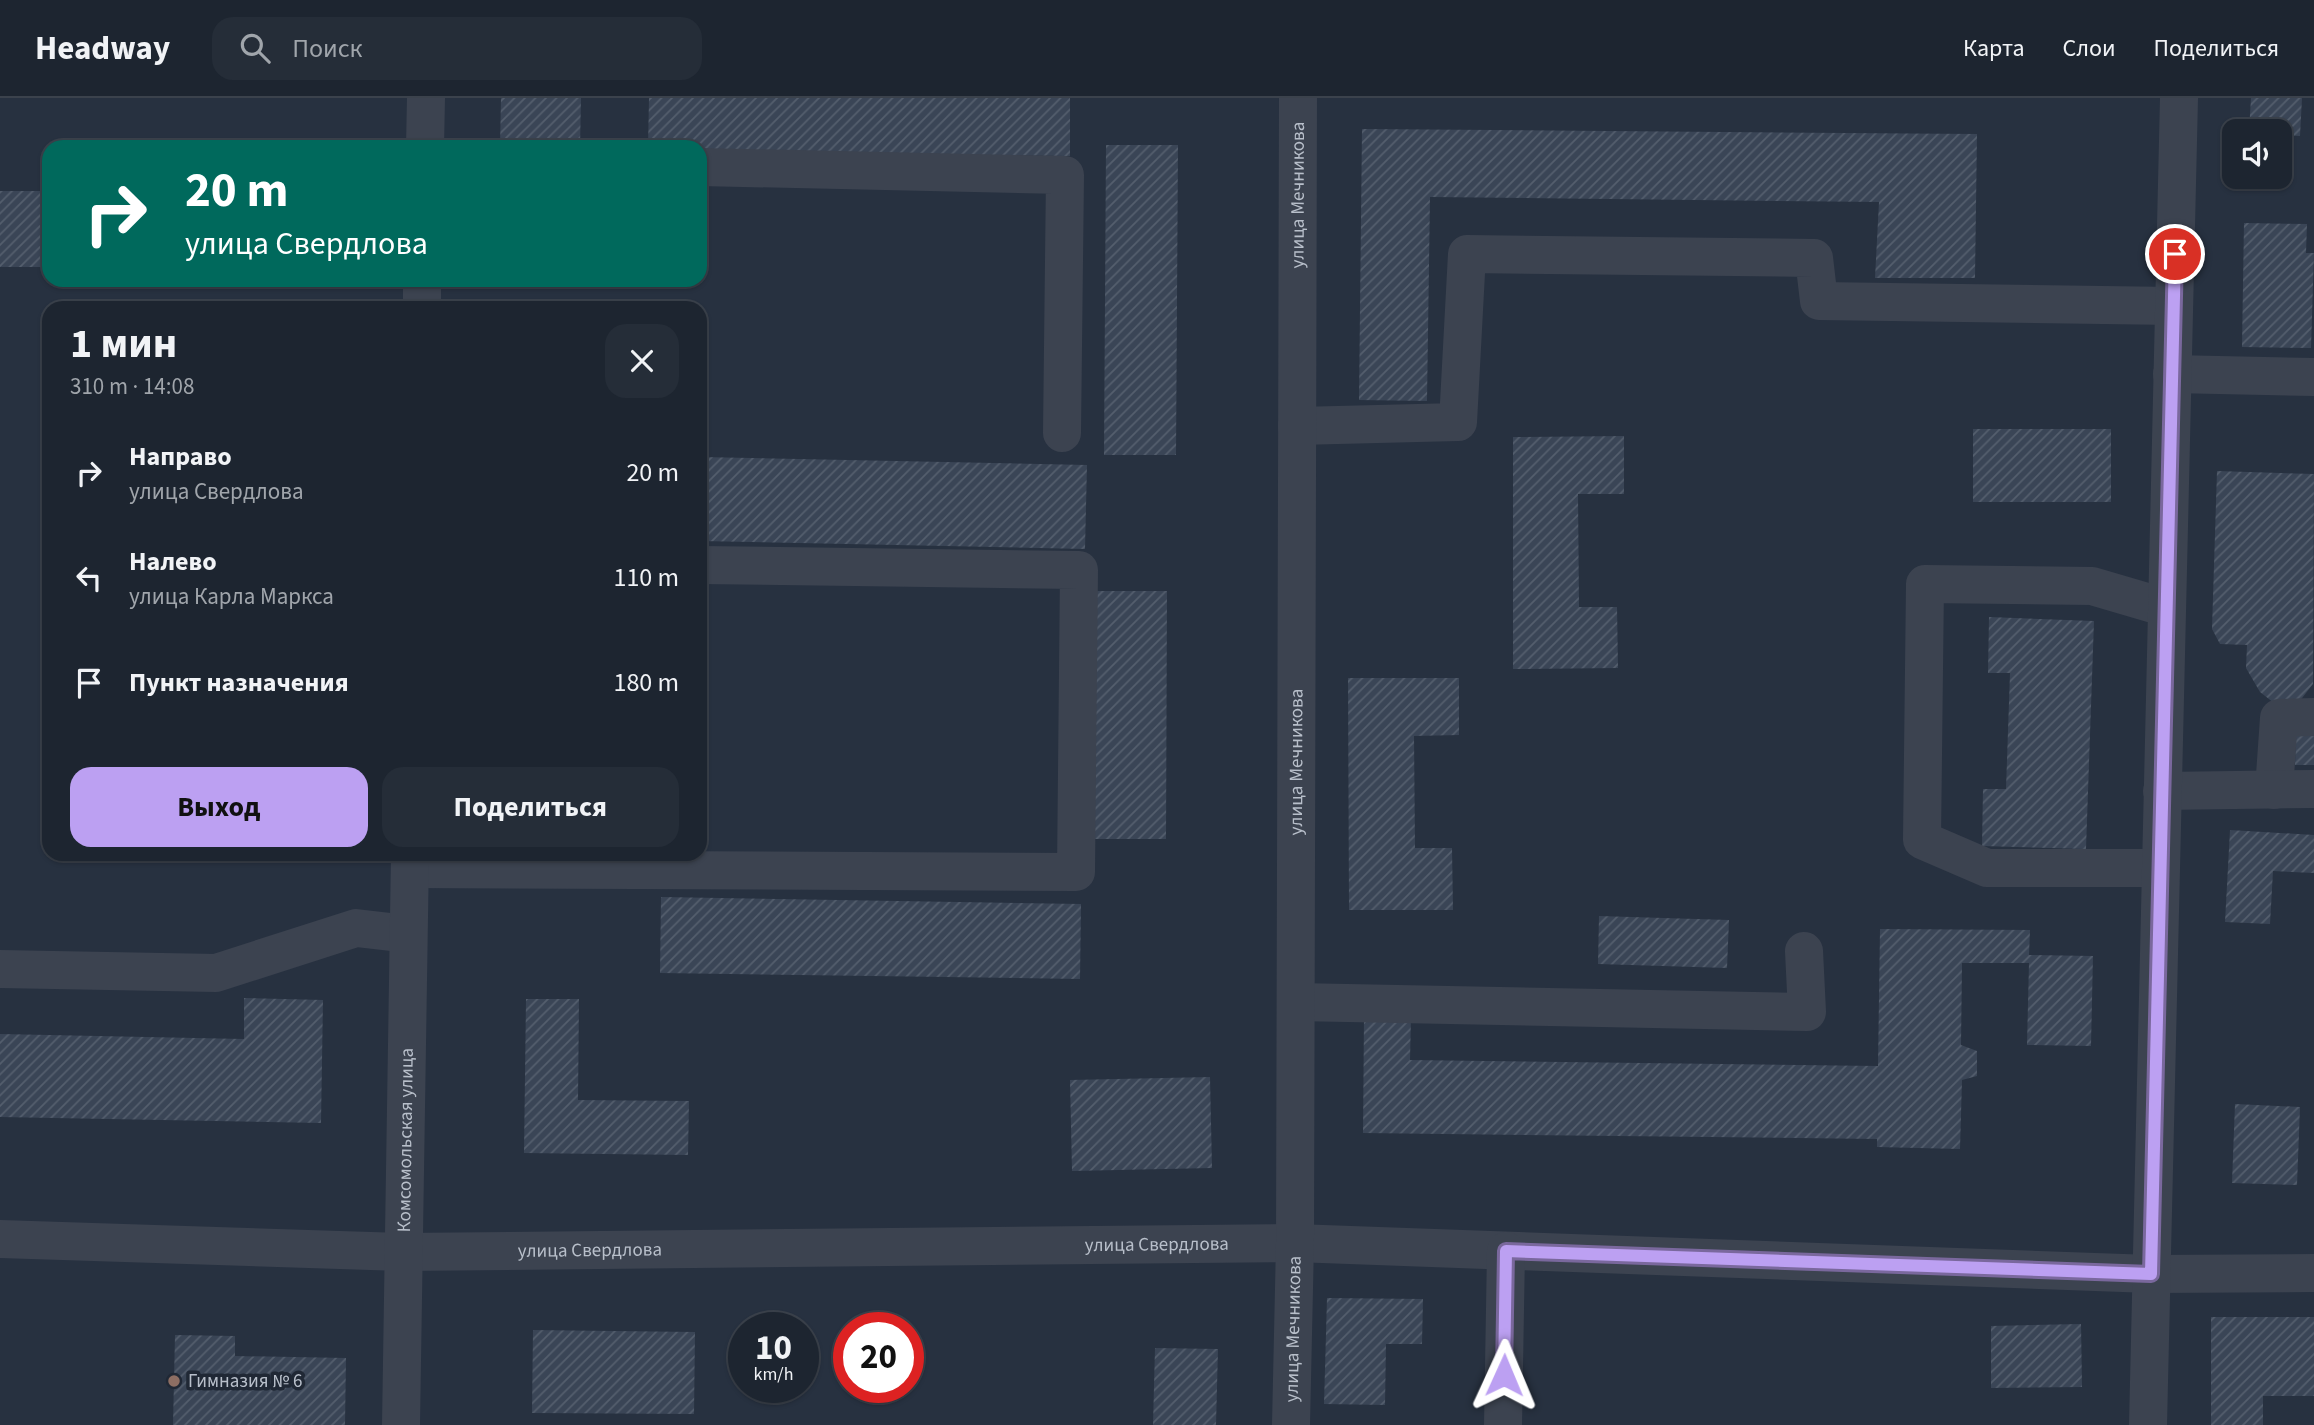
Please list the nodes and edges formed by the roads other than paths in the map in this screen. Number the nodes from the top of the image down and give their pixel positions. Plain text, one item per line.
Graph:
1 (426, 98) edge
2 (1298, 98) edge
3 (2179, 98) edge
4 (425, 140) edge
5 (707, 167) edge
6 (2174, 306) junction
7 (2172, 374) junction
8 (2314, 377) edge
9 (1297, 426) junction
10 (1062, 433) dead end
11 (707, 565) edge
12 (2167, 608) junction
13 (2314, 717) edge
14 (2314, 789) edge
15 (2274, 790) junction
16 (2162, 791) junction
17 (410, 862) edge
18 (2161, 868) junction
19 (408, 934) junction
20 (1804, 951) dead end
21 (0, 970) edge
22 (1296, 1002) junction
23 (0, 1239) edge
24 (1296, 1244) junction
25 (1506, 1251) junction
26 (402, 1252) junction
27 (2314, 1273) edge
28 (2151, 1274) junction
29 (401, 1425) edge
30 (1291, 1425) edge
31 (1503, 1425) edge
32 (2148, 1425) edge

1 - 4 street
2 - 9 street, улица Мечникова
3 - 6 street
5 - 10 street
6 - 7 street
6 - 9 street
7 - 8 street
7 - 12 street
9 - 22 street, улица Мечникова
11 - 17 street
12 - 16 street
12 - 18 street
13 - 15 street
14 - 15 street
15 - 16 street
16 - 18 street
17 - 19 street, Комсомольская улица
18 - 28 street
19 - 21 street
19 - 26 street, Комсомольская улица
20 - 22 street
22 - 24 street, улица Мечникова
23 - 26 street, улица Свердлова
24 - 25 street, улица Свердлова
24 - 26 street, улица Свердлова
24 - 30 street, улица Мечникова
25 - 28 street, улица Свердлова
25 - 31 street
26 - 29 street, Комсомольская улица
27 - 28 street, улица Свердлова
28 - 32 street

